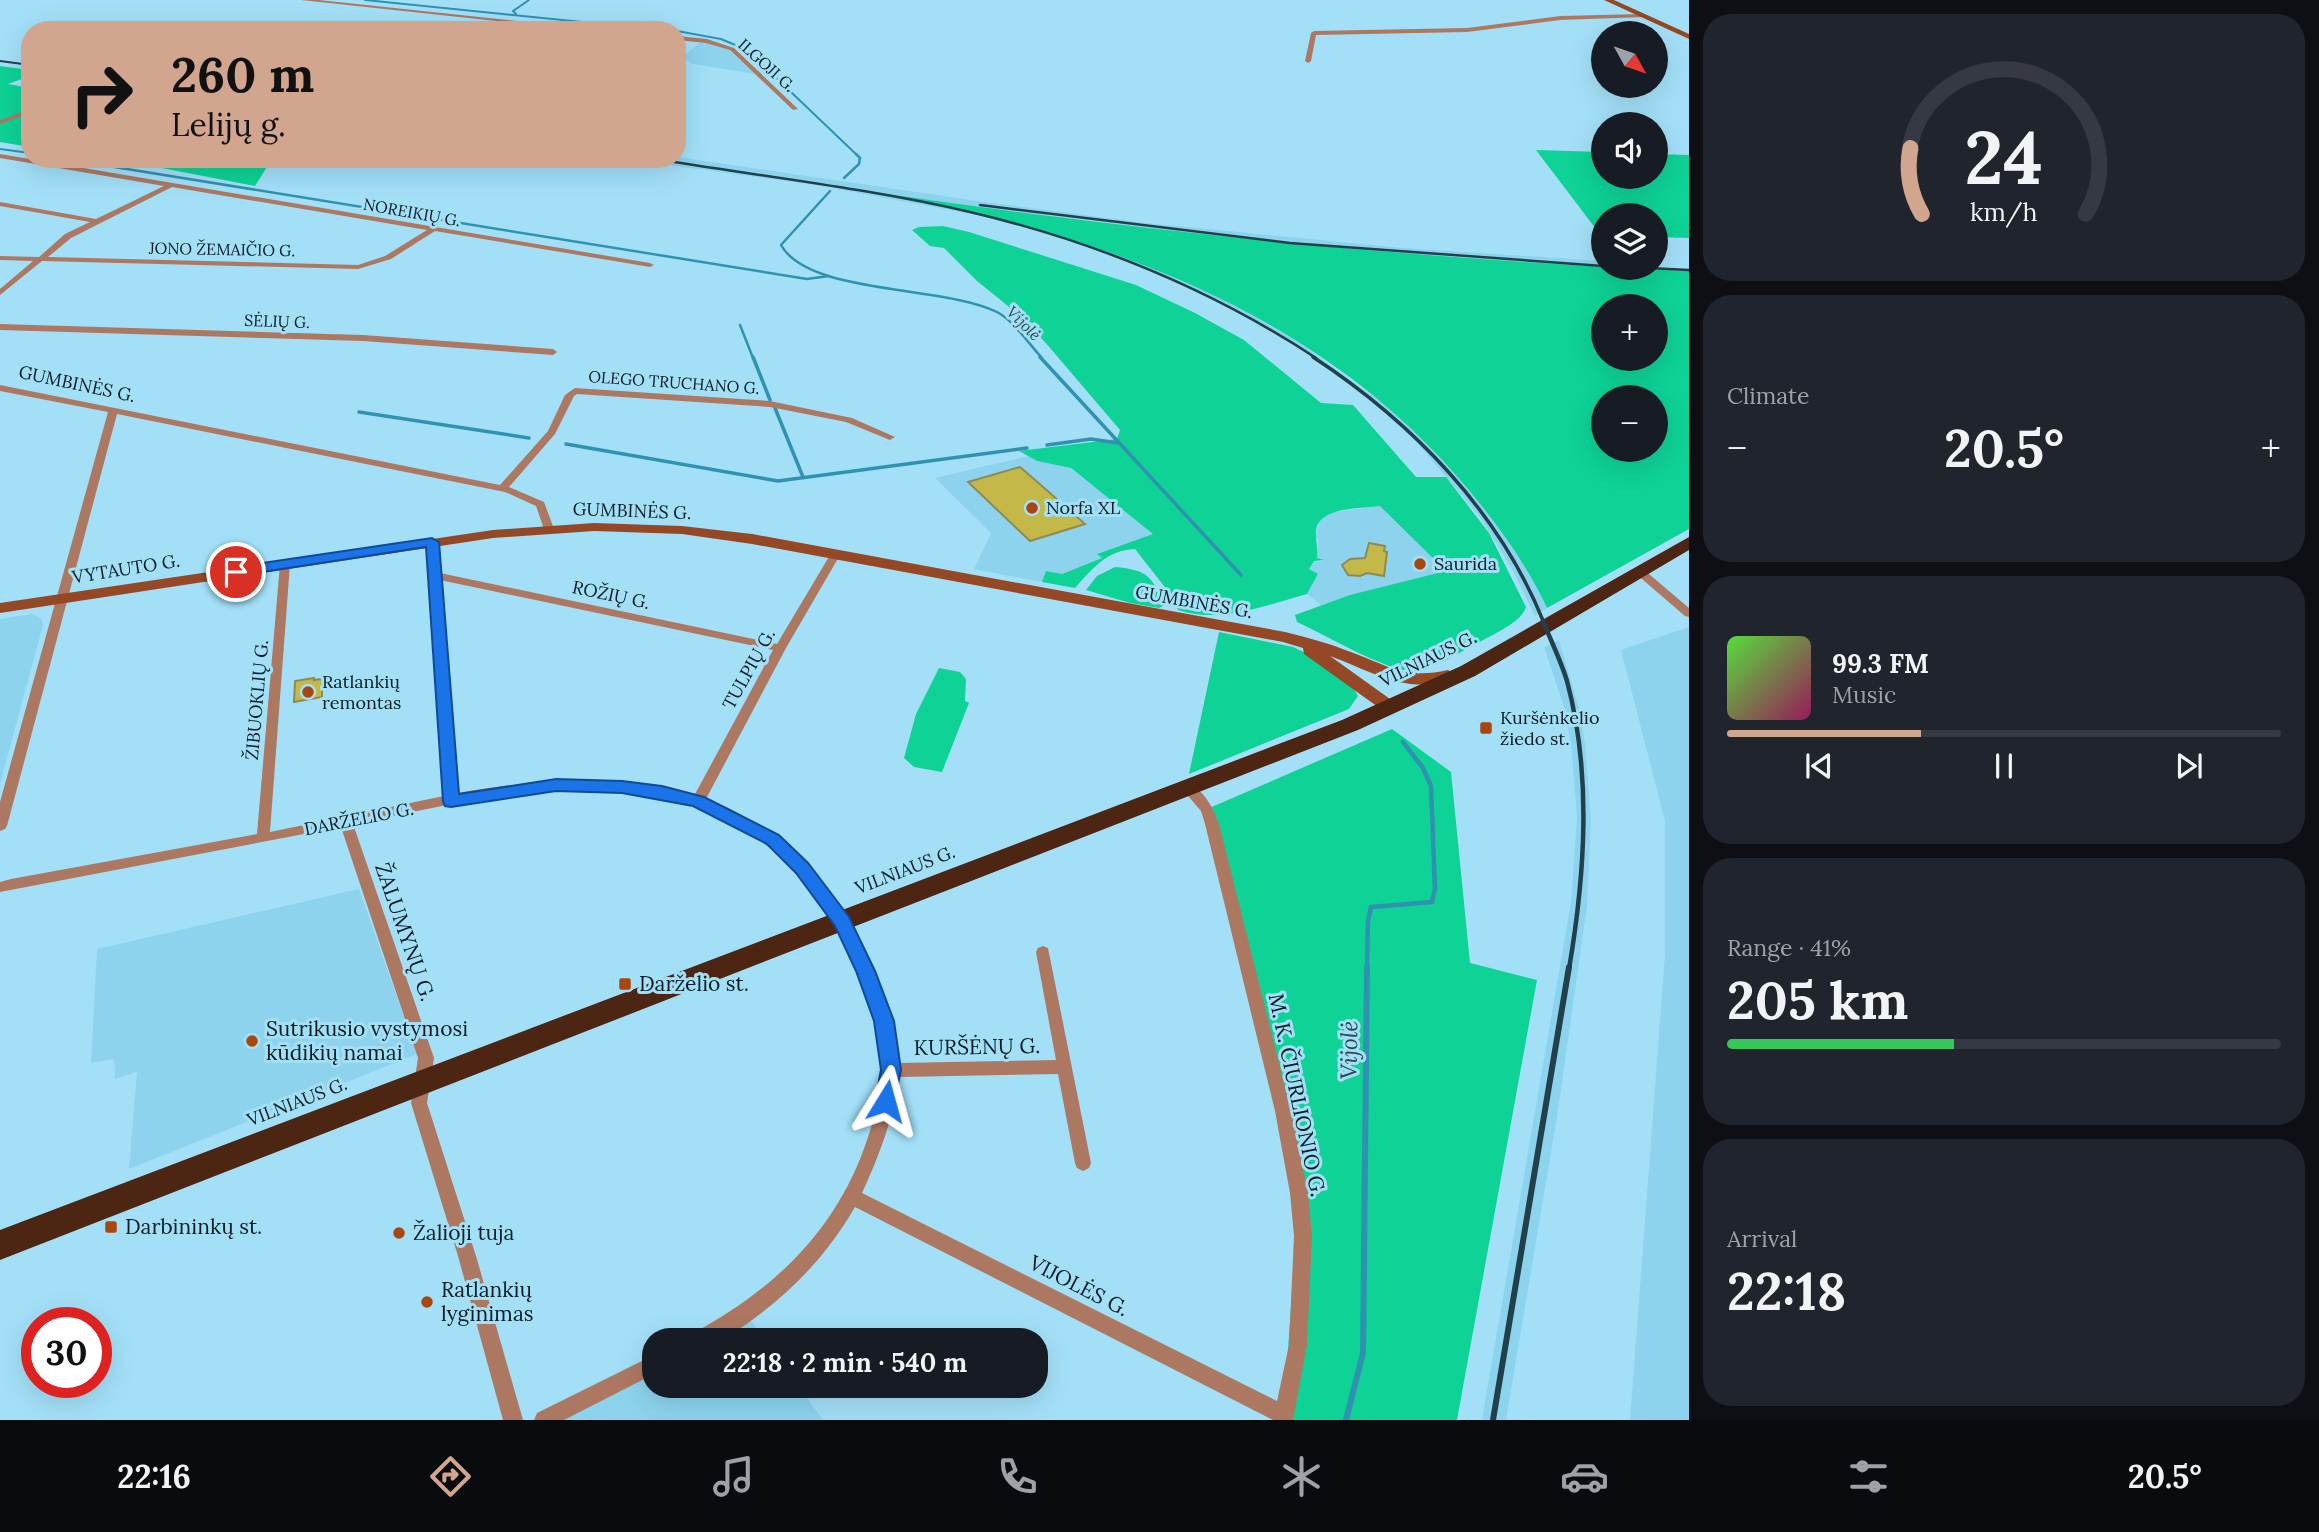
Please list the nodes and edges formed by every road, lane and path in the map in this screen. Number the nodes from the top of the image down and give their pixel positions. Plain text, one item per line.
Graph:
1 (304, 0) edge
2 (1608, 0) edge
3 (1643, 16) junction
4 (510, 21) edge
5 (1689, 37) edge
6 (686, 38) edge
7 (1308, 61) dead end
8 (795, 109) dead end
9 (21, 114) edge
10 (0, 122) edge
11 (0, 156) edge
12 (21, 160) edge
13 (70, 168) edge
14 (170, 185) junction
15 (0, 204) edge
16 (96, 221) junction
17 (432, 230) junction
18 (0, 258) edge
19 (44, 258) junction
20 (650, 265) dead end
21 (0, 293) edge
22 (0, 327) edge
23 (553, 352) dead end
24 (0, 388) edge
25 (113, 412) junction
26 (890, 437) dead end
27 (502, 489) junction
28 (549, 528) junction
29 (432, 542) junction
30 (1689, 542) edge
31 (835, 555) junction
32 (285, 564) junction
33 (1639, 571) junction
34 (434, 575) junction
35 (62, 598) junction
36 (0, 608) edge
37 (1689, 614) edge
38 (1285, 637) junction
39 (780, 648) junction
40 (1468, 671) junction
41 (1391, 708) junction
42 (1189, 789) junction
43 (451, 801) junction
44 (698, 801) junction
45 (346, 822) junction
46 (0, 826) edge
47 (263, 838) junction
48 (0, 887) edge
49 (842, 922) junction
50 (1043, 952) dead end
51 (1064, 1067) junction
52 (891, 1070) junction
53 (421, 1083) junction
54 (1083, 1163) dead end
55 (853, 1197) junction
56 (0, 1245) edge
57 (720, 1328) edge
58 (642, 1370) edge
59 (1284, 1417) edge
60 (513, 1420) edge
61 (544, 1420) edge

1 - 4 street
2 - 3 main road
3 - 5 main road
3 - 7 street
6 - 8 street, ILGOJI G.
9 - 10 street
11 - 12 street, NOREIKIŲ G.
13 - 14 street, NOREIKIŲ G.
14 - 16 street
14 - 17 street, NOREIKIŲ G.
15 - 16 street
16 - 19 street
17 - 19 street, JONO ŽEMAIČIO G.
17 - 20 street, NOREIKIŲ G.
18 - 19 street, JONO ŽEMAIČIO G.
19 - 21 street
22 - 23 street, SĖLIŲ G.
24 - 25 street, GUMBINĖS G.
25 - 27 street, GUMBINĖS G.
25 - 35 street
26 - 27 street, OLEGO TRUCHANO G.
27 - 28 street, GUMBINĖS G.
28 - 29 main road, VYTAUTO G.
28 - 31 main road, GUMBINĖS G.
29 - 32 main road, VYTAUTO G.
29 - 34 street
30 - 33 highway, VILNIAUS G.
31 - 38 main road, GUMBINĖS G.
31 - 39 street, TULPIŲ G.
32 - 35 main road, VYTAUTO G.
32 - 47 street, ŽIBUOKLIŲ G.
33 - 37 street
33 - 40 highway, VILNIAUS G.
34 - 39 street, ROŽIŲ G.
34 - 43 street
35 - 36 main road, VYTAUTO G.
35 - 46 street
38 - 40 main road
38 - 41 main road
39 - 44 street, TULPIŲ G.
40 - 41 highway, VILNIAUS G.
41 - 42 highway, VILNIAUS G.
42 - 49 highway, VILNIAUS G.
42 - 59 street, M. K. ČIURLIONIO G.
43 - 44 street, DARŽELIO G.
43 - 45 street, DARŽELIO G.
44 - 49 street, DARŽELIO G.
45 - 47 street, DARŽELIO G.
45 - 53 street, ŽALUMYNŲ G.
47 - 48 street, DARŽELIO G.
49 - 52 street, DARŽELIO G.
49 - 53 highway, VILNIAUS G.
50 - 51 street, KURŠĖNŲ G.
51 - 52 street, KURŠĖNŲ G.
51 - 54 street, KURŠĖNŲ G.
52 - 55 street, DARŽELIO G.
53 - 56 highway, VILNIAUS G.
53 - 60 street, ŽALUMYNŲ G.
55 - 57 street, DARŽELIO G.
55 - 59 street, VIJOLĖS G.
58 - 61 street

